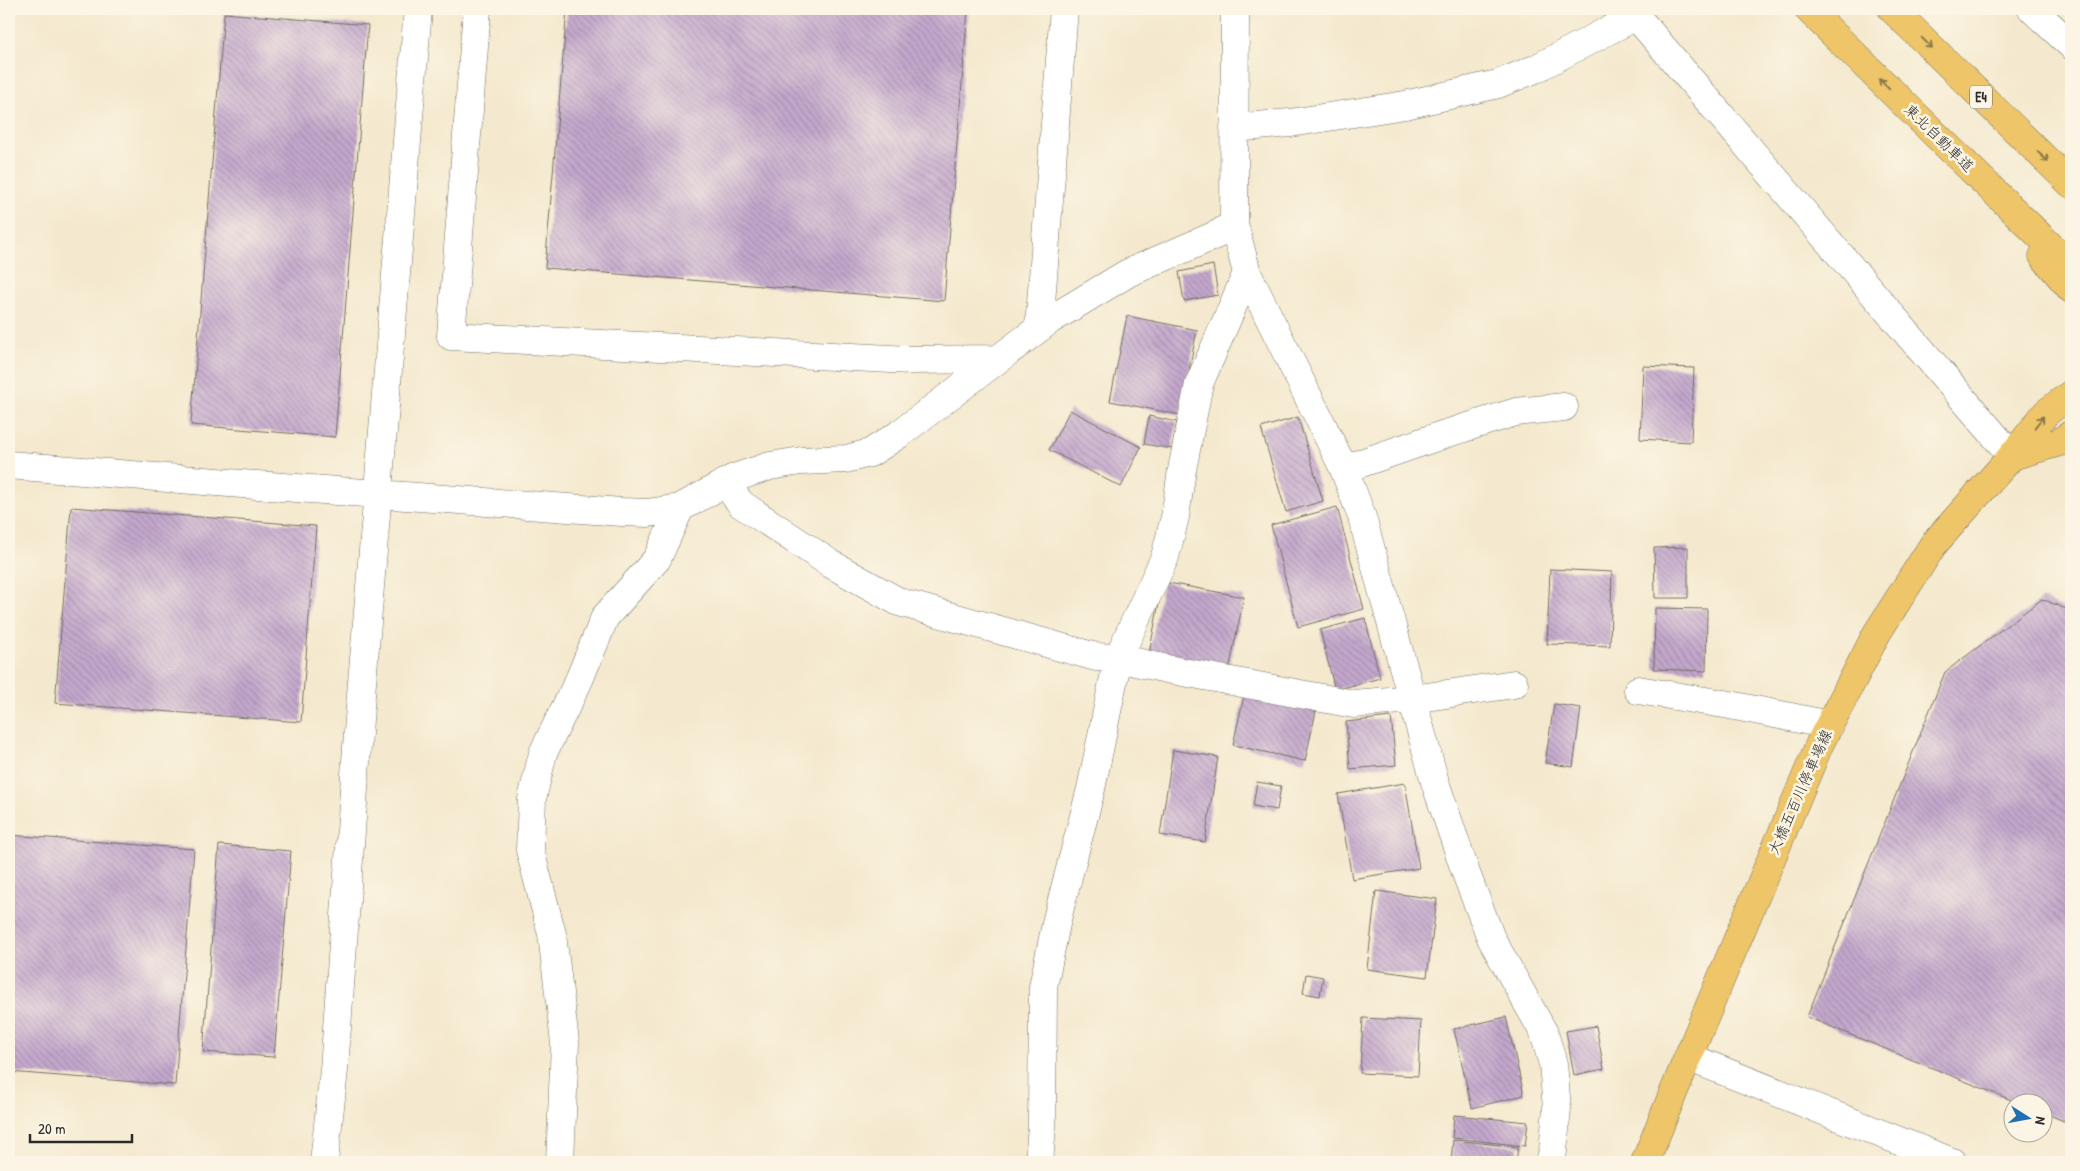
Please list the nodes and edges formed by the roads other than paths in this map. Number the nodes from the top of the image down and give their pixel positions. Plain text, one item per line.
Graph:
1 (418, 9) edge
2 (477, 9) edge
3 (1064, 9) edge
4 (1235, 9) edge
5 (1808, 9) edge
6 (1892, 9) edge
7 (2032, 9) edge
8 (1633, 12) edge
9 (2071, 45) edge
10 (1234, 128) junction
11 (1944, 143) junction
12 (2071, 184) edge
13 (1234, 224) junction
14 (2071, 266) edge
15 (1247, 273) junction
16 (2071, 289) edge
17 (1038, 328) junction
18 (998, 359) junction
19 (2071, 394) edge
20 (1564, 406) dead end
21 (2068, 443) edge
22 (2012, 456) junction
23 (9, 465) edge
24 (1344, 469) junction
25 (725, 483) junction
26 (378, 494) junction
27 (680, 508) junction
28 (1118, 658) junction
29 (1514, 684) dead end
30 (1638, 690) dead end
31 (1413, 699) junction
32 (1830, 725) junction
33 (1688, 1057) junction
34 (324, 1162) edge
35 (560, 1162) edge
36 (1039, 1162) edge
37 (1550, 1162) edge
38 (1646, 1162) edge
39 (1952, 1162) edge

1 - 26 street
2 - 18 street
3 - 17 street
4 - 10 street
11 -> 5 main road, 東北自動車道
6 -> 12 main road, E4
7 - 9 street
8 - 10 street
8 - 22 street
10 - 13 street
11 - 14 main road, 東北自動車道
11 - 16 main road
13 - 15 street
13 - 17 street
15 - 24 street
15 - 28 street
17 - 18 street
18 - 25 street
22 -> 19 main road, 大橋五百川停車場線
20 - 24 street
21 - 22 main road
22 - 32 main road, 大橋五百川停車場線
23 - 26 street
24 - 31 street
25 - 27 street
25 - 28 street
26 - 27 street
26 - 34 street
27 - 35 street
28 - 31 street
28 - 36 street
29 - 31 street
30 - 32 street
31 - 37 street
32 - 33 main road, 大橋五百川停車場線
33 - 38 main road, 大橋五百川停車場線
33 - 39 street

